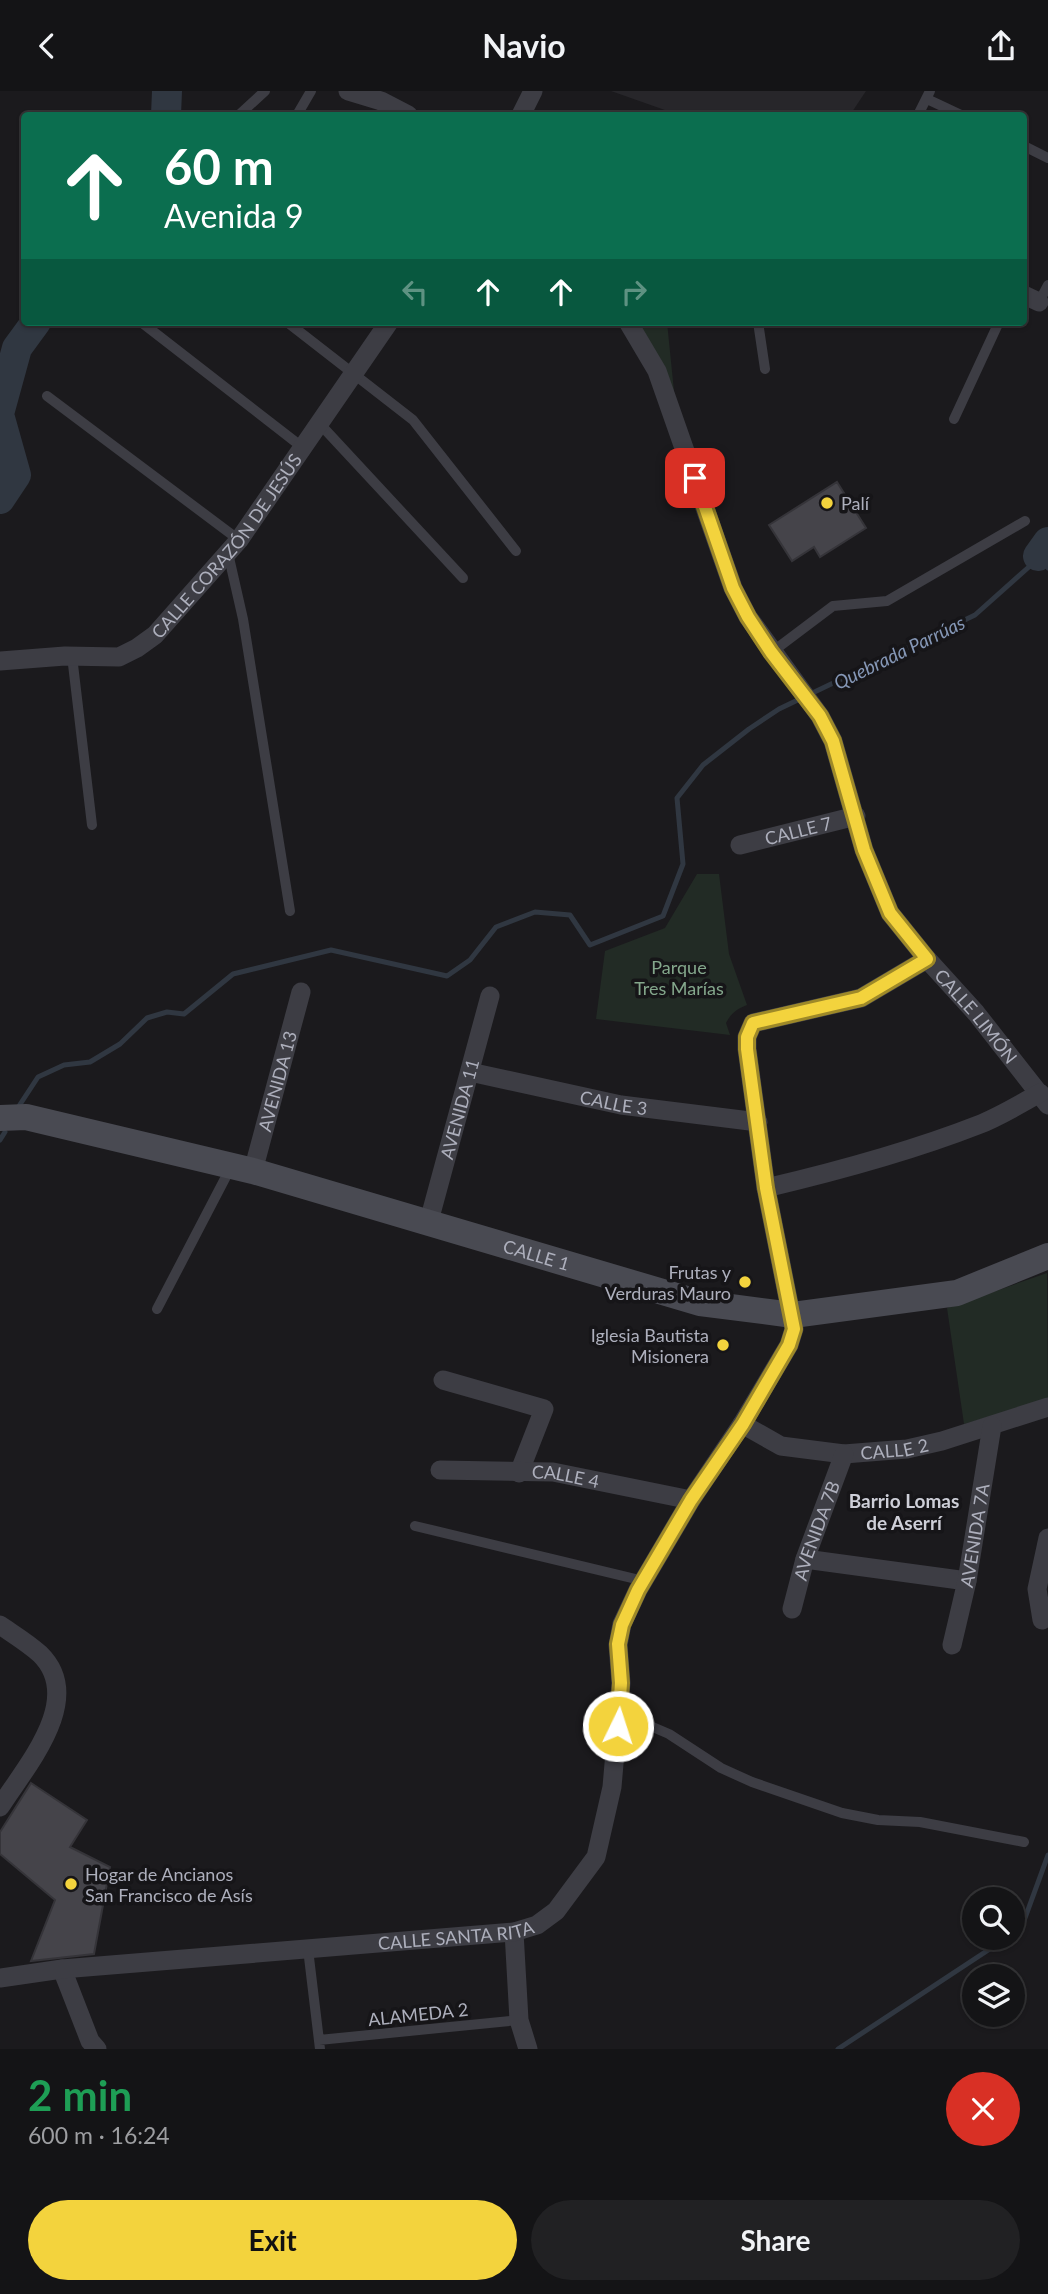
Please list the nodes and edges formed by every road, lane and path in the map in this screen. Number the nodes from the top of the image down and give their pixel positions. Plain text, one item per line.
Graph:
1 (265, 91) edge
2 (311, 91) edge
3 (348, 91) edge
4 (533, 91) edge
5 (929, 95) edge
6 (242, 112) edge
7 (299, 112) edge
8 (402, 112) edge
9 (522, 112) edge
10 (920, 112) edge
11 (956, 112) edge
12 (1027, 148) edge
13 (1048, 158) edge
14 (146, 326) edge
15 (291, 326) edge
16 (385, 326) edge
17 (630, 326) edge
18 (759, 326) edge
19 (997, 326) edge
20 (765, 369) dead end
21 (352, 373) junction
22 (47, 396) dead end
23 (954, 419) dead end
24 (319, 423) junction
25 (302, 447) junction
26 (1025, 521) dead end
27 (233, 547) junction
28 (516, 551) dead end
29 (463, 578) dead end
30 (771, 652) junction
31 (72, 656) junction
32 (0, 661) edge
33 (856, 816) junction
34 (92, 825) dead end
35 (740, 845) dead end
36 (290, 911) dead end
37 (927, 959) junction
38 (301, 992) dead end
39 (490, 996) dead end
40 (470, 1072) junction
41 (1044, 1099) edge
42 (13, 1117) edge
43 (758, 1122) junction
44 (242, 1168) junction
45 (766, 1188) junction
46 (429, 1221) junction
47 (1048, 1256) edge
48 (156, 1309) dead end
49 (793, 1315) junction
50 (443, 1380) dead end
51 (1048, 1407) edge
52 (743, 1424) junction
53 (992, 1426) junction
54 (845, 1454) junction
55 (440, 1471) dead end
56 (519, 1473) junction
57 (691, 1500) junction
58 (415, 1526) dead end
59 (1048, 1538) edge
60 (805, 1559) junction
61 (643, 1581) junction
62 (967, 1581) junction
63 (792, 1609) dead end
64 (1042, 1620) dead end
65 (0, 1625) edge
66 (953, 1645) dead end
67 (618, 1726) junction
68 (0, 1807) edge
69 (1024, 1842) dead end
70 (514, 1932) junction
71 (308, 1949) junction
72 (62, 1969) junction
73 (0, 1978) edge
74 (519, 2020) junction
75 (320, 2045) edge
76 (96, 2049) edge
77 (528, 2049) edge

1 - 6 lane
2 - 7 lane
3 - 8 street
4 - 9 street
5 - 10 lane
5 - 11 lane
12 - 13 lane
14 - 25 lane
15 - 21 lane
16 - 21 street, CALLE CORAZÓN DE JESÚS
17 - 30 street, CALLE LIMÓN
18 - 20 lane
19 - 23 lane
21 - 24 street, CALLE CORAZÓN DE JESÚS
21 - 28 lane
22 - 27 lane
24 - 25 street, CALLE CORAZÓN DE JESÚS
24 - 29 lane
25 - 27 street, CALLE CORAZÓN DE JESÚS
26 - 30 lane
27 - 31 street, CALLE CORAZÓN DE JESÚS
27 - 36 lane
30 - 33 street, CALLE LIMÓN
31 - 32 street, CALLE CORAZÓN DE JESÚS
31 - 34 lane
33 - 35 street, CALLE 7
33 - 37 street, CALLE LIMÓN
37 - 41 street, CALLE LIMÓN
37 - 43 street
38 - 44 street, AVENIDA 13
39 - 40 street, AVENIDA 11
40 - 43 street, CALLE 3
40 - 46 street, AVENIDA 11
41 - 45 street
42 - 44 street, CALLE 1
43 - 45 street
44 - 46 street, CALLE 1
44 - 48 lane
45 - 49 street
46 - 49 street, CALLE 1
47 - 49 street, CALLE 1
49 - 52 street, CALLE SANTA RITA
50 - 56 street
51 - 53 street, CALLE 2
52 - 54 street, CALLE 2
52 - 57 street, CALLE SANTA RITA
53 - 54 street, CALLE 2
53 - 62 street, AVENIDA 7A
54 - 60 street, AVENIDA 7B
55 - 56 street, CALLE 4
56 - 57 street, CALLE 4
57 - 61 street, CALLE SANTA RITA
58 - 61 lane
59 - 64 street
60 - 62 street
60 - 63 street, AVENIDA 7B
61 - 67 street, CALLE SANTA RITA
62 - 66 street, AVENIDA 7A
65 - 68 street
67 - 69 lane
67 - 70 street, CALLE SANTA RITA
70 - 71 street, CALLE SANTA RITA
70 - 74 street
71 - 72 street, CALLE SANTA RITA
71 - 75 lane
72 - 73 street, CALLE SANTA RITA
72 - 76 street
74 - 75 lane, ALAMEDA 2
74 - 77 street

